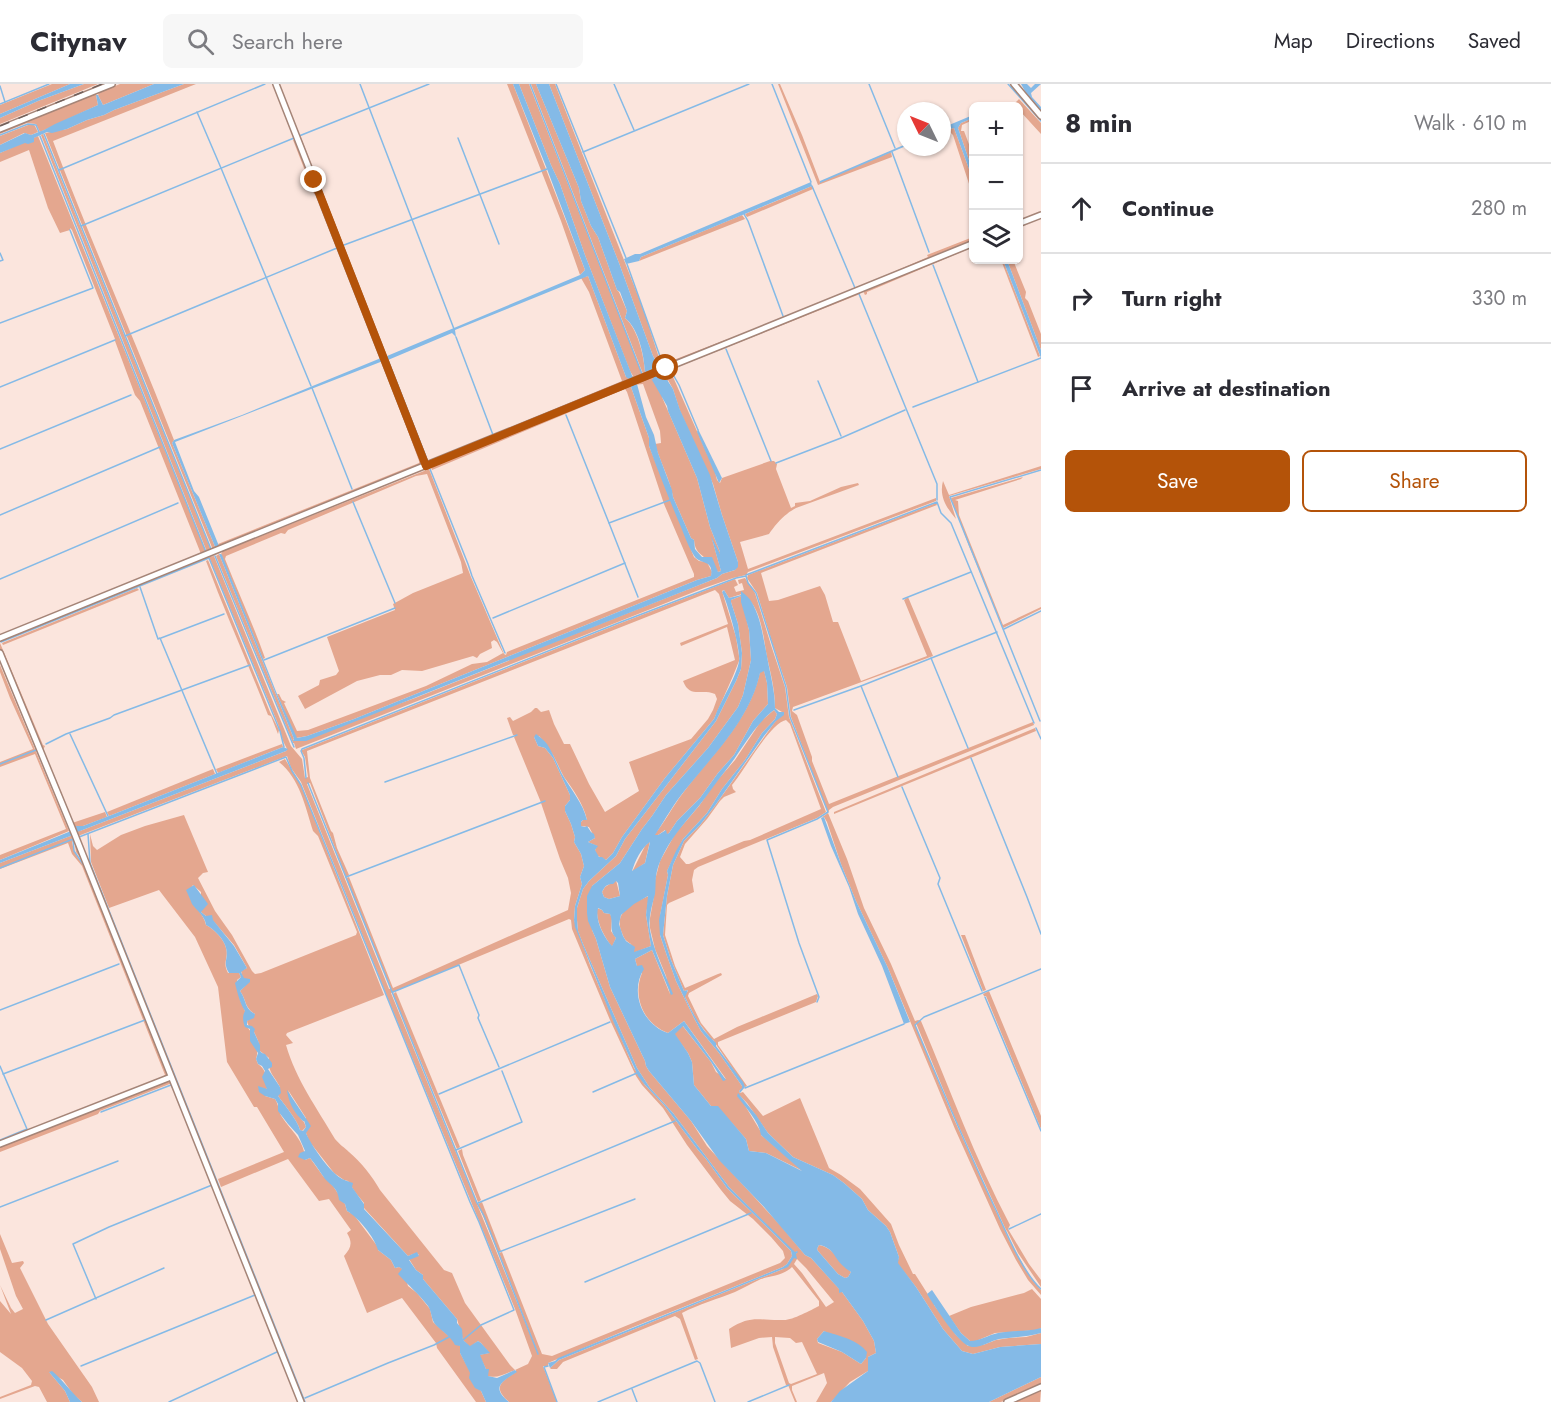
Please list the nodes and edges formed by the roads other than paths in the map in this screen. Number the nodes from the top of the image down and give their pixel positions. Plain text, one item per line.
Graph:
1 (112, 84) edge
2 (276, 84) edge
3 (1014, 84) edge
4 (1041, 116) edge
5 (0, 129) edge
6 (1041, 215) edge
7 (1023, 222) edge
8 (969, 245) edge
9 (426, 466) junction
10 (0, 638) edge
11 (0, 653) edge
12 (171, 1077) junction
13 (0, 1144) edge
14 (1041, 1387) edge
15 (301, 1402) edge
16 (1007, 1402) edge

1 - 5 street
2 - 9 street
3 - 4 street
6 - 7 street
8 - 9 street
9 - 10 street
11 - 12 street
12 - 13 street
12 - 15 street
14 - 16 street

